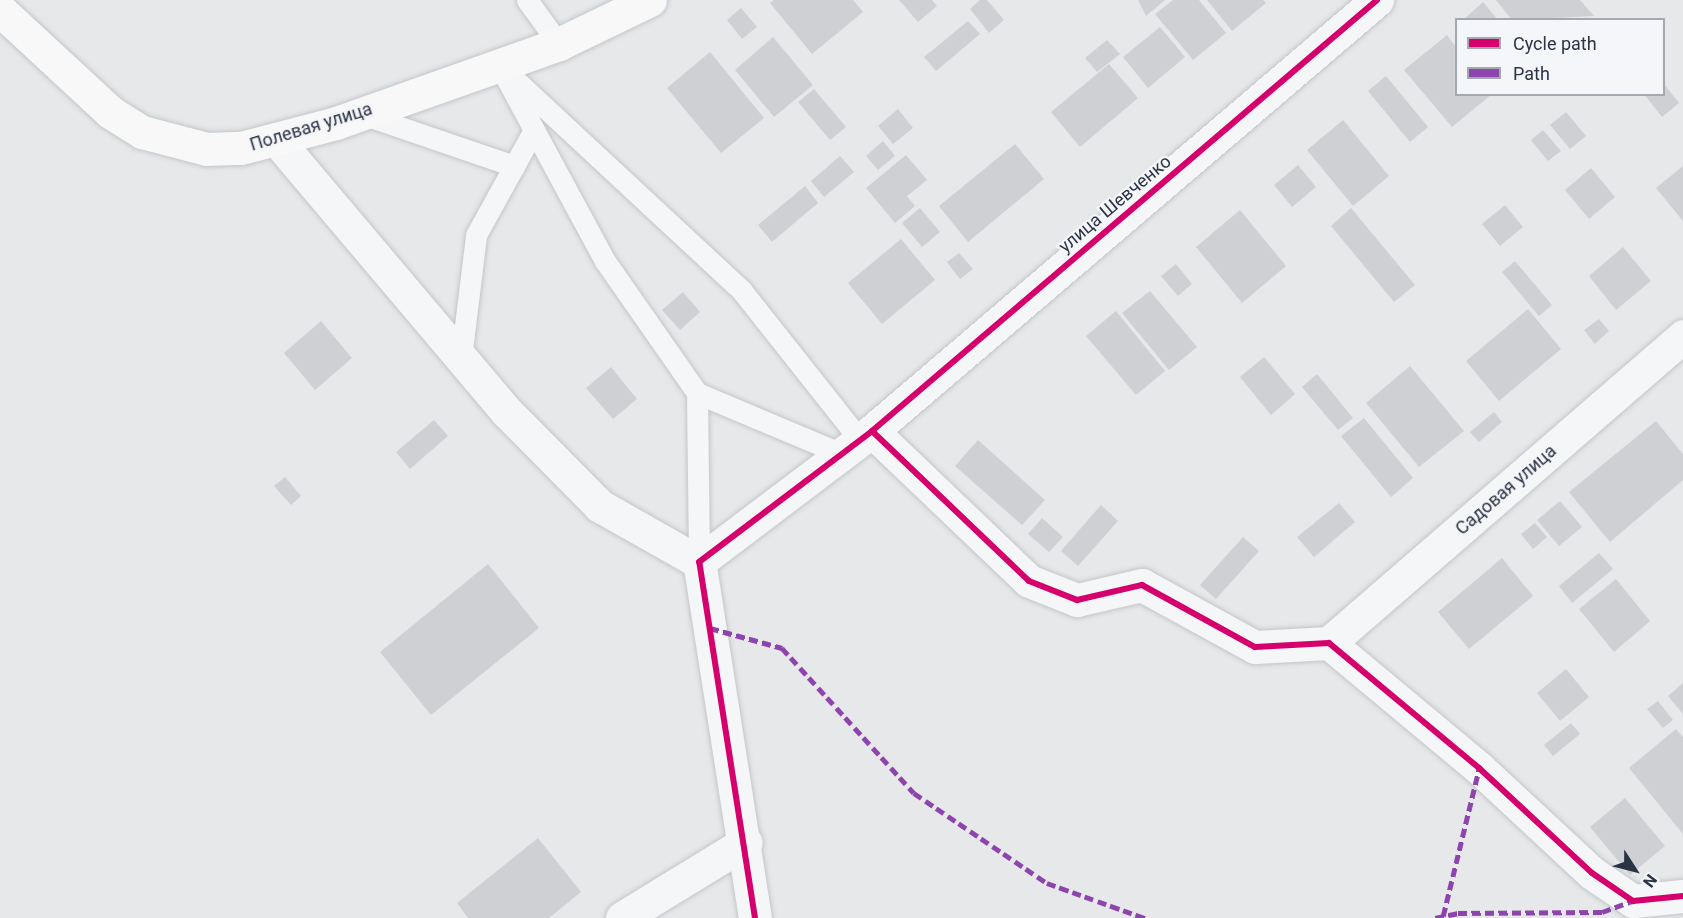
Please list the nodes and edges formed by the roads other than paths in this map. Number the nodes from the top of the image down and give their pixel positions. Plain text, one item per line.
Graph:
1 (527, 0) edge
2 (650, 0) edge
3 (1377, 0) edge
4 (0, 9) edge
5 (559, 44) junction
6 (499, 65) junction
7 (361, 114) junction
8 (534, 130) junction
9 (276, 139) junction
10 (514, 166) junction
11 (1683, 336) edge
12 (461, 358) junction
13 (697, 393) junction
14 (858, 442) junction
15 (699, 562) junction
16 (1329, 643) junction
17 (746, 842) junction
18 (1683, 896) edge
19 (622, 918) edge
20 (755, 918) edge

1 - 5 lane
2 - 5 street, Полевая улица
3 - 14 street, улица Шевченко
4 - 9 street, Полевая улица
5 - 6 street, Полевая улица
6 - 7 street, Полевая улица
6 - 8 lane
6 - 14 lane
7 - 9 street, Полевая улица
7 - 10 lane
8 - 10 lane
8 - 13 lane
9 - 12 street
10 - 12 lane
11 - 16 street, Садовая улица
12 - 15 street
13 - 14 lane
13 - 15 lane
14 - 15 street, улица Шевченко
14 - 16 street
15 - 17 street
16 - 18 street
17 - 19 street
17 - 20 street

